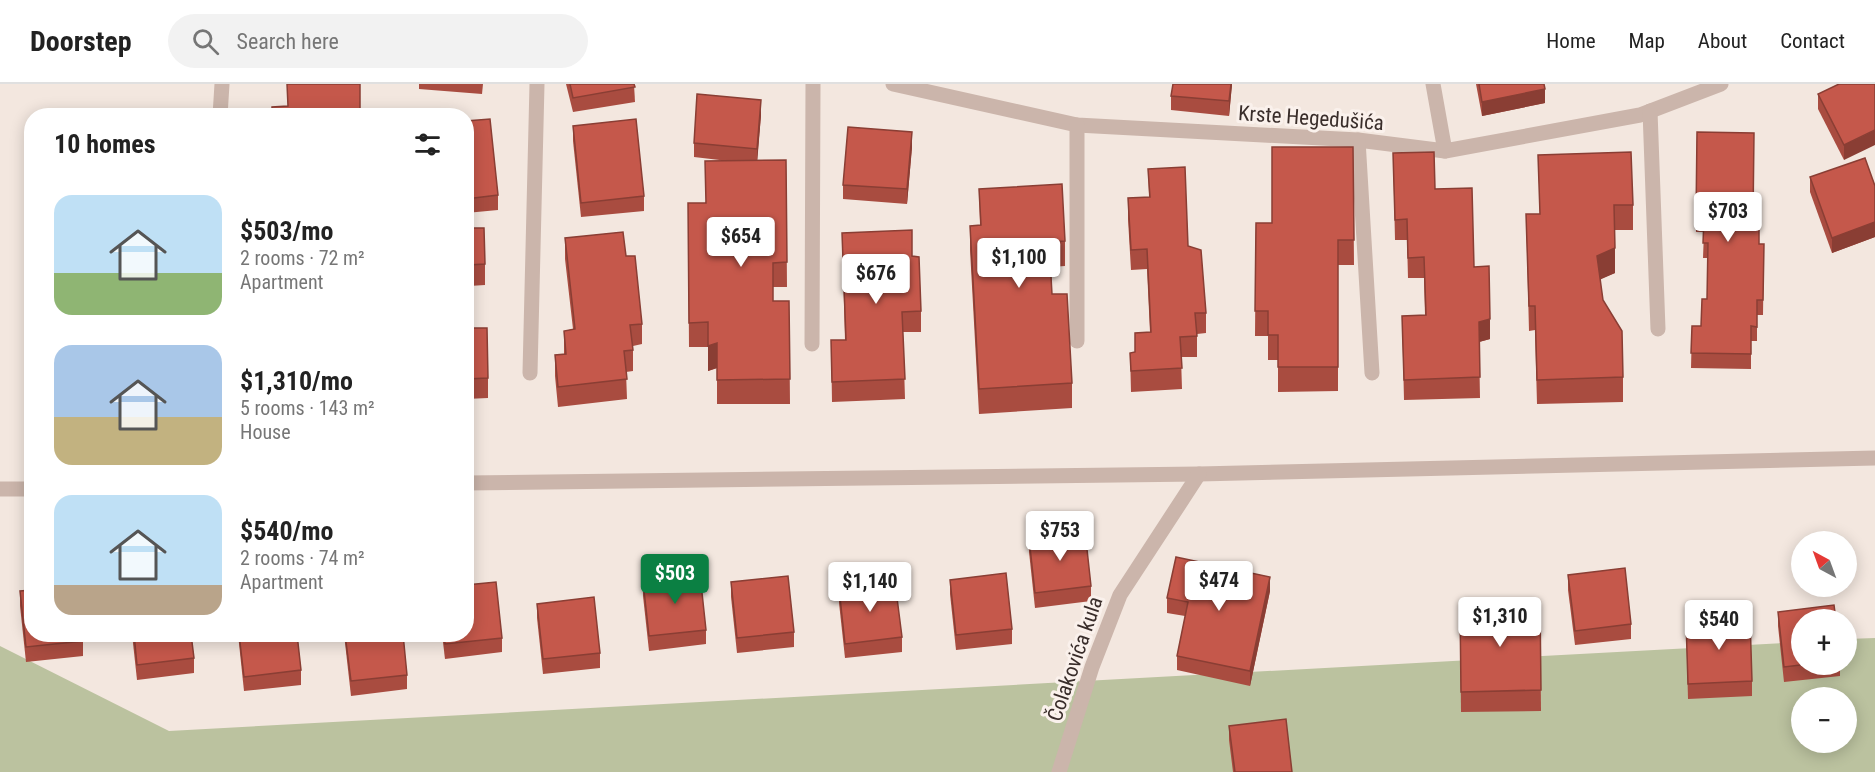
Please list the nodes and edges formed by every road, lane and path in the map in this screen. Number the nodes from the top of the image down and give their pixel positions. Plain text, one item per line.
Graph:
1 (222, 84) edge
2 (537, 84) edge
3 (813, 84) edge
4 (893, 84) edge
5 (1433, 84) edge
6 (1721, 84) edge
7 (220, 108) edge
8 (1650, 111) junction
9 (1077, 125) junction
10 (1358, 140) junction
11 (1445, 151) junction
12 (1658, 329) dead end
13 (1077, 341) dead end
14 (812, 344) dead end
15 (530, 373) dead end
16 (1372, 373) dead end
17 (1875, 458) edge
18 (1199, 474) junction
19 (474, 483) edge
20 (0, 489) edge
21 (24, 489) edge
22 (1059, 772) edge

1 - 7 street
2 - 15 street
3 - 14 street
4 - 9 street, Krste Hegedušića
5 - 11 street
6 - 8 street, Krste Hegedušića
8 - 11 street, Krste Hegedušića
8 - 12 street
9 - 10 street, Krste Hegedušića
9 - 13 street
10 - 11 street, Krste Hegedušića
10 - 16 street
17 - 18 street
18 - 19 street
18 - 22 street, Čolakovića kula
20 - 21 street

